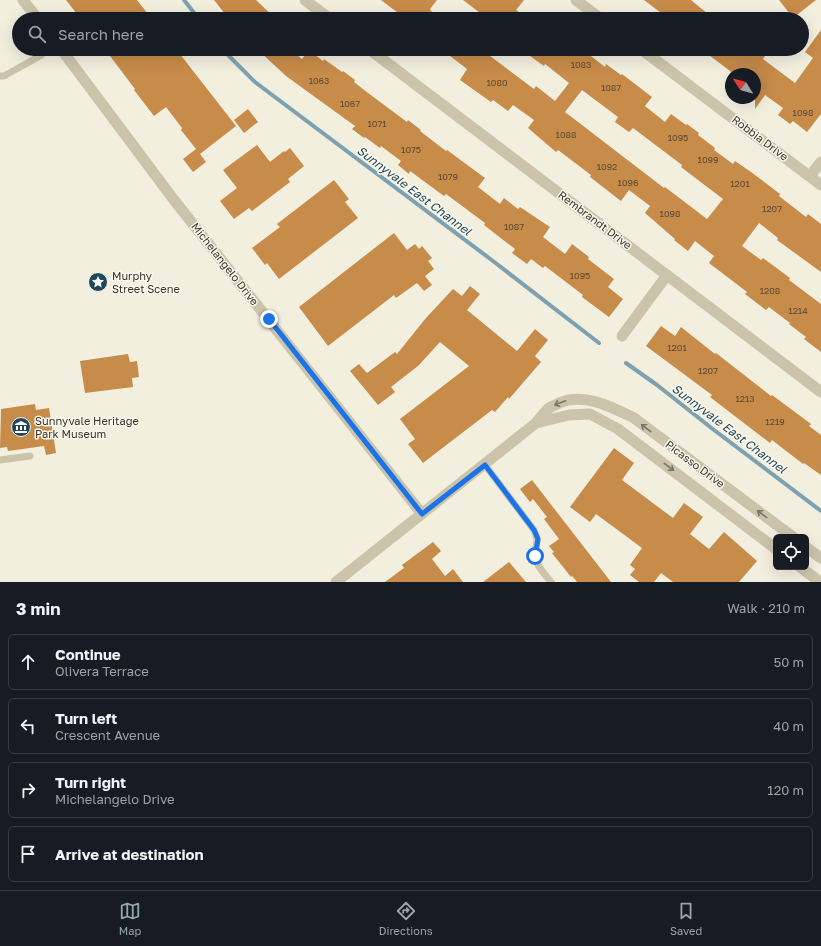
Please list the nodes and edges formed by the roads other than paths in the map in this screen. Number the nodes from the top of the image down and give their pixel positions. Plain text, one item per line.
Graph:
1 (23, 0) edge
2 (305, 0) edge
3 (576, 0) edge
4 (32, 12) edge
5 (321, 12) edge
6 (592, 12) edge
7 (40, 56) edge
8 (66, 56) edge
9 (378, 56) edge
10 (650, 56) edge
11 (0, 76) edge
12 (821, 162) edge
13 (810, 176) junction
14 (821, 184) edge
15 (667, 275) junction
16 (622, 336) dead end
17 (821, 392) edge
18 (536, 423) junction
19 (30, 456) dead end
20 (0, 460) edge
21 (485, 465) junction
22 (422, 514) junction
23 (789, 534) edge
24 (773, 547) edge
25 (809, 549) edge
26 (821, 558) edge
27 (804, 570) edge
28 (336, 582) edge
29 (551, 582) edge
30 (820, 582) edge

1 - 4 street
2 - 5 street
3 - 6 street
7 - 11 lane
8 - 22 street, Michelangelo Drive
9 - 15 street, Rembrandt Drive
10 - 13 street, Robbia Drive
12 - 13 street
13 - 14 street, Robbia Drive
15 - 16 street
15 - 17 street, Rembrandt Drive
18 - 21 street, Picasso Drive
23 -> 18 street, Picasso Drive
18 -> 24 street, Picasso Drive
19 - 20 lane
21 - 22 street, Picasso Drive
21 - 29 lane
22 - 28 street, Picasso Drive
25 - 26 street
27 - 30 street

